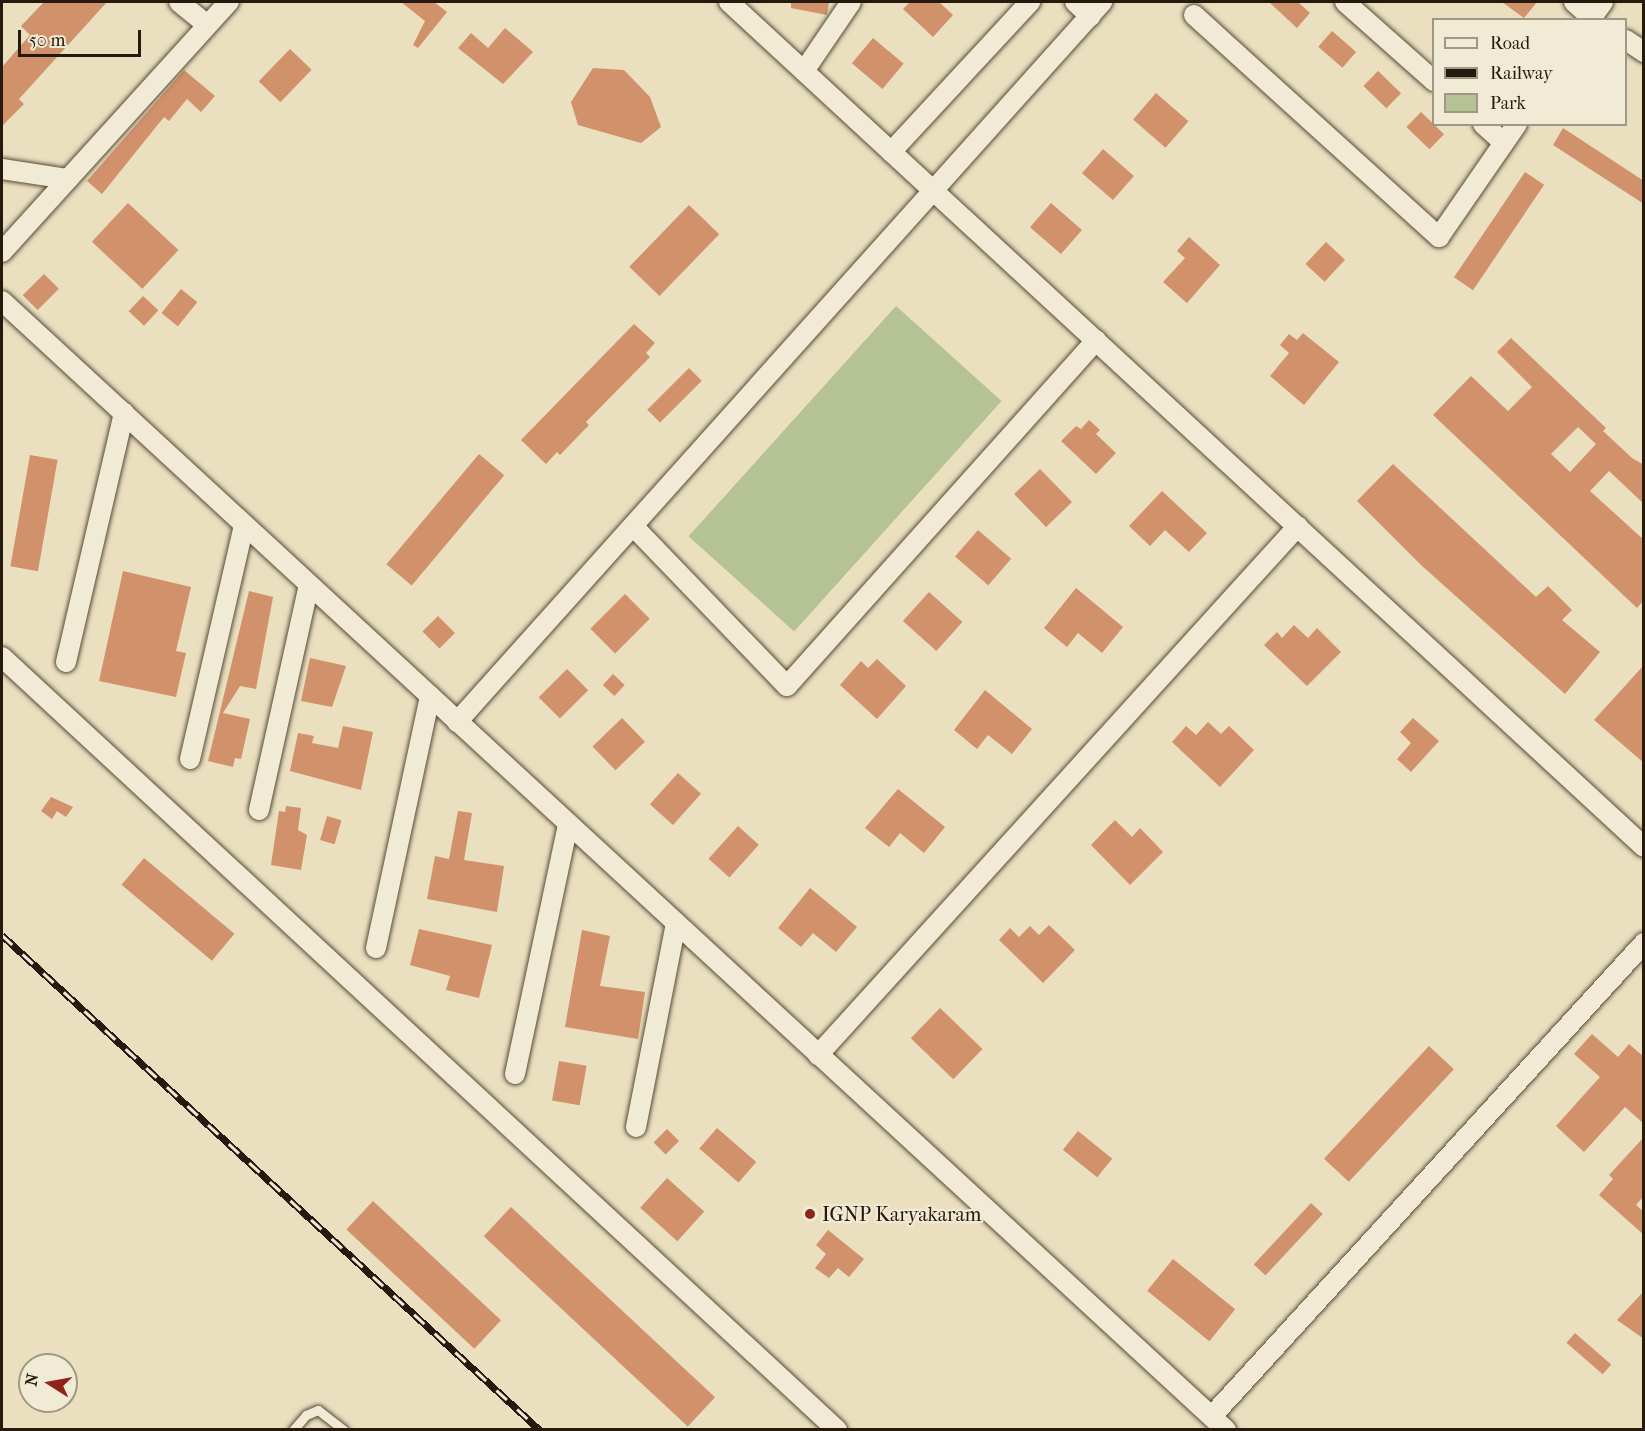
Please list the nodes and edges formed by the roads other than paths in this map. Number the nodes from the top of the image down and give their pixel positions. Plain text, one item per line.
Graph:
1 (179, 2) edge
2 (229, 2) edge
3 (729, 2) edge
4 (851, 2) edge
5 (1030, 2) edge
6 (1075, 2) edge
7 (1345, 2) edge
8 (1574, 2) edge
9 (1096, 9) edge
10 (1194, 15) dead end
11 (1595, 15) edge
12 (207, 25) junction
13 (1627, 41) edge
14 (1644, 52) edge
15 (804, 71) junction
16 (1432, 79) edge
17 (1485, 126) edge
18 (1516, 126) edge
19 (1504, 143) junction
20 (891, 152) junction
21 (2, 169) edge
22 (68, 178) junction
23 (934, 191) junction
24 (2, 252) edge
25 (2, 301) edge
26 (1096, 340) junction
27 (124, 413) junction
28 (244, 525) junction
29 (633, 526) junction
30 (1298, 526) junction
31 (309, 585) junction
32 (2, 657) edge
33 (66, 662) dead end
34 (429, 696) junction
35 (457, 722) junction
36 (190, 759) dead end
37 (259, 810) dead end
38 (568, 824) junction
39 (1644, 848) edge
40 (676, 923) junction
41 (1644, 943) edge
42 (376, 948) dead end
43 (818, 1055) junction
44 (515, 1074) dead end
45 (636, 1127) dead end
46 (1219, 1423) edge
47 (293, 1430) edge
48 (344, 1430) edge
49 (837, 1430) edge

1 - 12 street
2 - 12 street
3 - 15 street
4 - 15 street
5 - 20 street
6 - 9 street
7 - 16 street
8 - 11 street
9 - 23 street
10 - 19 street
12 - 22 street
13 - 14 street
15 - 20 street
17 - 19 street
18 - 19 street
20 - 23 street
21 - 22 street
22 - 24 street
23 - 26 street
23 - 29 street
25 - 27 street
26 - 29 street
26 - 30 street
27 - 28 street
27 - 33 street
28 - 31 street
28 - 36 street
29 - 35 street
30 - 39 street
30 - 43 street
31 - 34 street
31 - 37 street
32 - 49 street
34 - 35 street
34 - 42 street
35 - 38 street
38 - 40 street
38 - 44 street
40 - 43 street
40 - 45 street
41 - 46 street
43 - 46 street
47 - 48 lane

